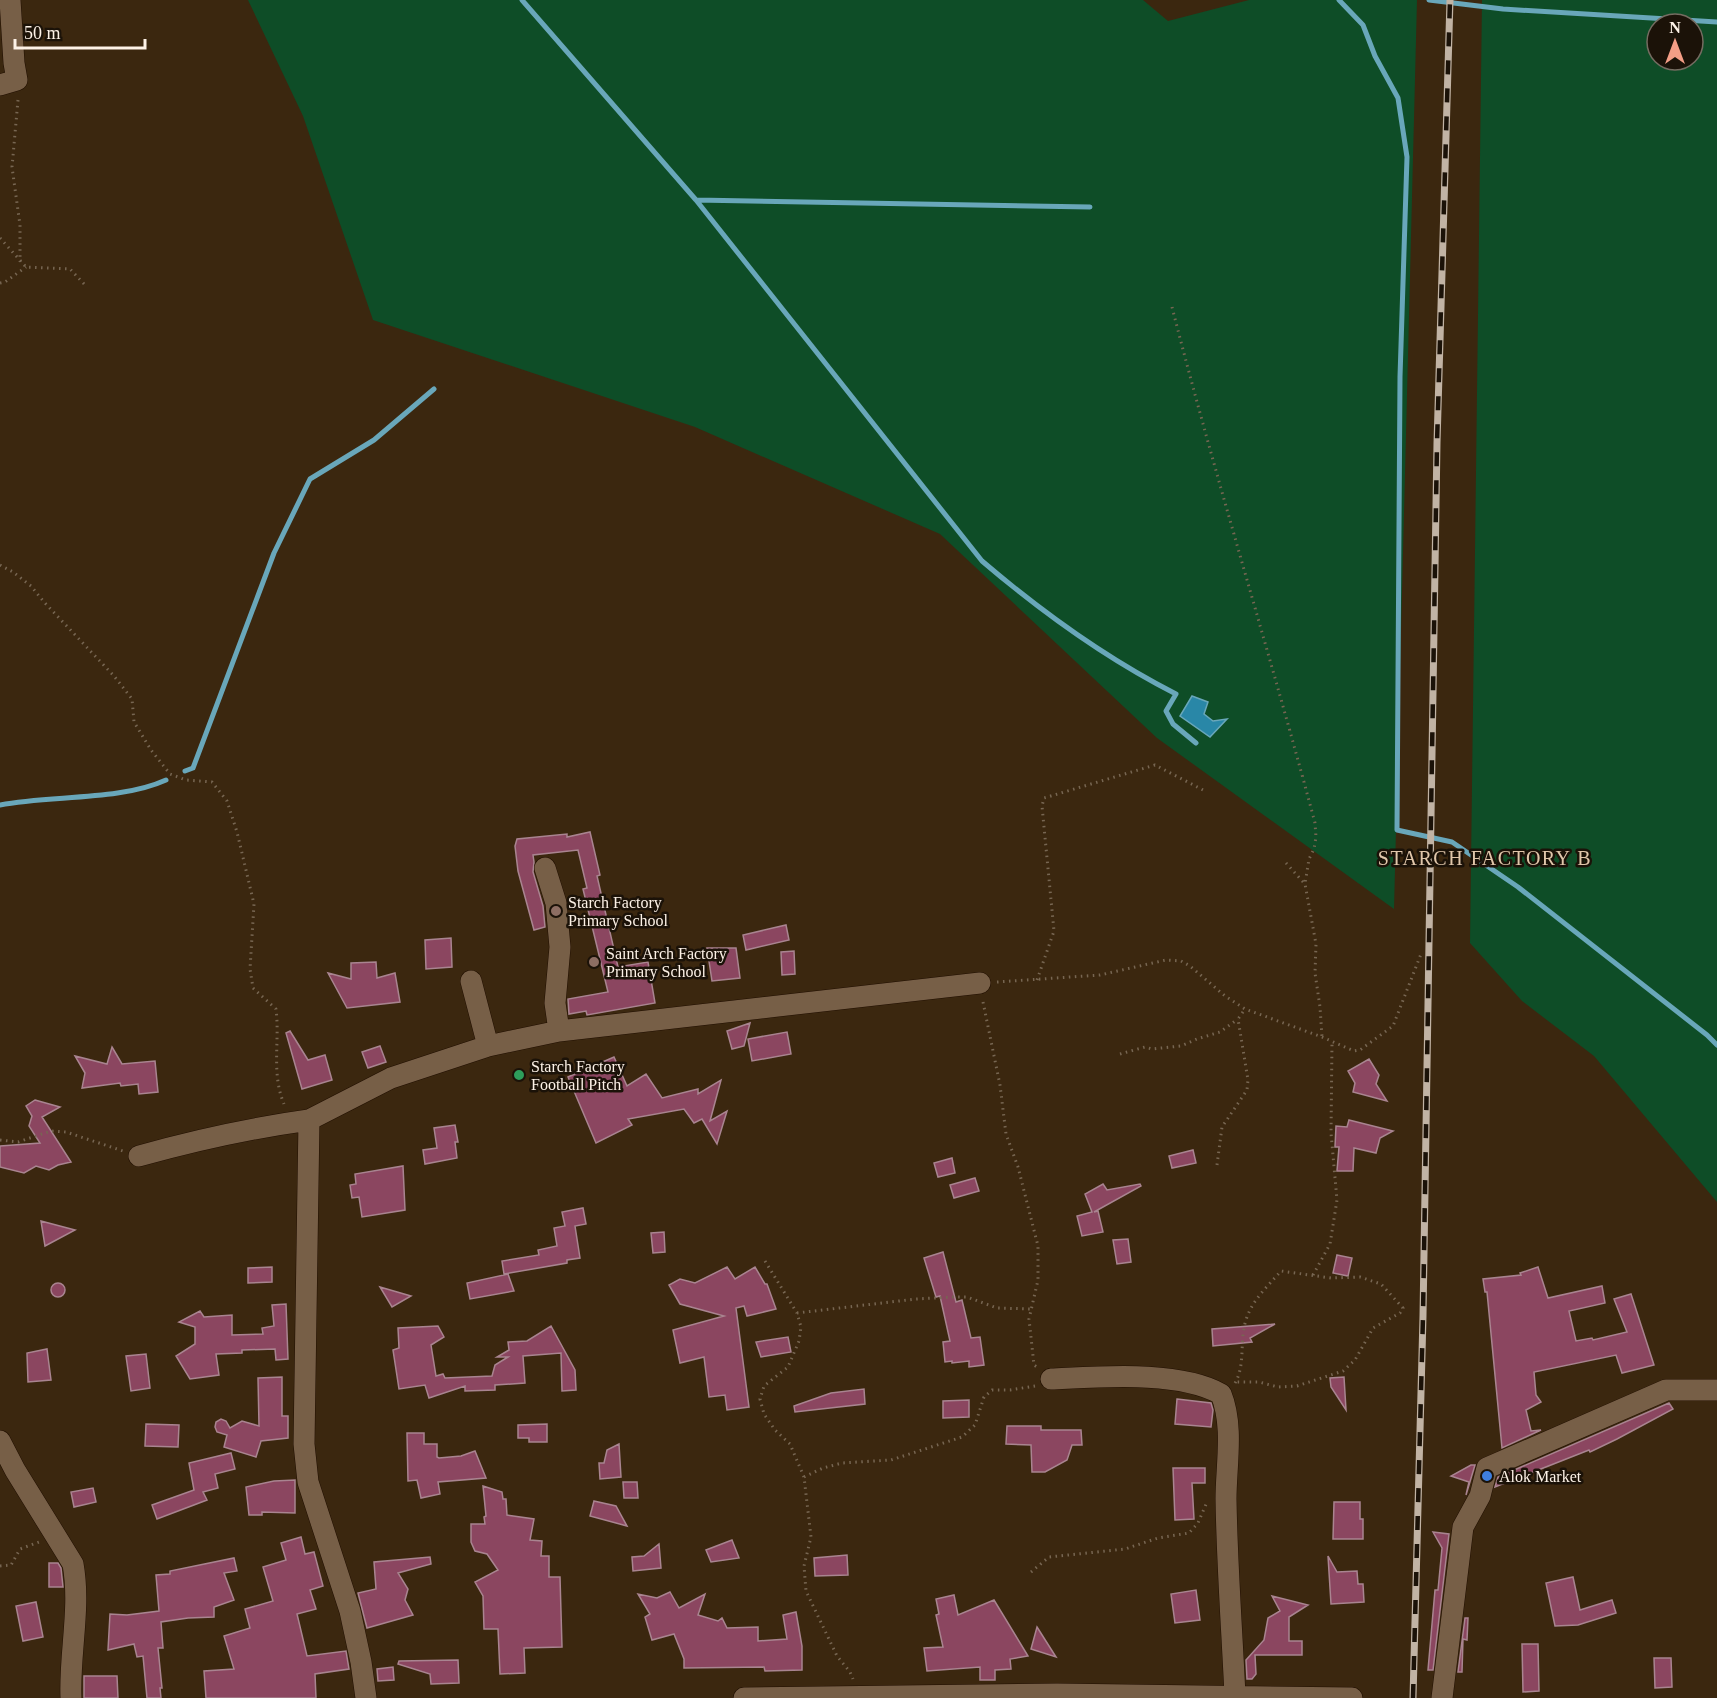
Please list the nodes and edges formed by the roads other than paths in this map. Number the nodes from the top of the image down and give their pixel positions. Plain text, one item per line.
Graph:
1 (10, 0) edge
2 (9, 82) edge
3 (545, 868) dead end
4 (471, 981) dead end
5 (980, 983) road end
6 (559, 1031) junction
7 (488, 1046) junction
8 (301, 1121) junction
9 (139, 1156) road end
10 (1051, 1379) road end
11 (1717, 1390) edge
12 (0, 1441) edge
13 (1235, 1696) junction
14 (862, 1697) edge
15 (71, 1698) edge
16 (366, 1698) edge
17 (744, 1698) edge
18 (1352, 1698) edge
19 (1442, 1698) edge

1 - 2 street
3 - 6 street
4 - 7 street
5 - 6 street
6 - 7 street
7 - 8 street
8 - 9 street
8 - 16 street
10 - 13 street
11 - 19 street
12 - 15 street
13 - 14 street
13 - 18 street
14 - 17 street

